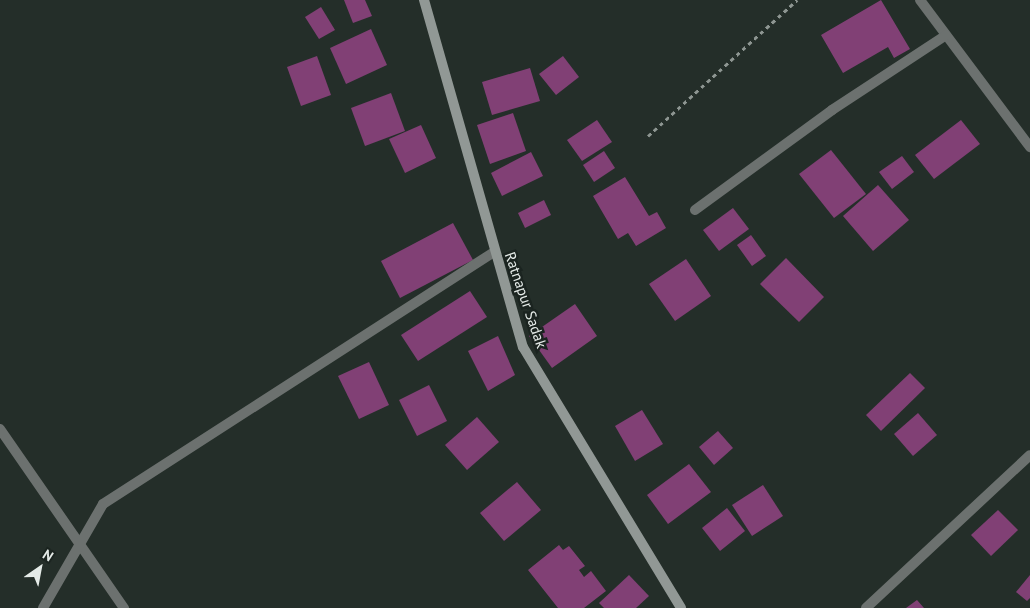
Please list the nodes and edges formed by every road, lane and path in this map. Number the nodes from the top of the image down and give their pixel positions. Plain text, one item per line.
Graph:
1 (424, 0) edge
2 (797, 0) edge
3 (920, 0) edge
4 (946, 35) junction
5 (648, 136) dead end
6 (1030, 147) edge
7 (695, 210) dead end
8 (494, 252) junction
9 (0, 429) edge
10 (1030, 455) edge
11 (78, 544) junction
12 (43, 608) edge
13 (124, 608) edge
14 (680, 608) edge
15 (866, 608) edge

1 - 8 main road, Ratnapur Sadak
2 - 5 path
3 - 4 street
4 - 6 street
4 - 7 street
8 - 11 street
8 - 14 main road, Ratnapur Sadak
9 - 11 street
10 - 15 street
11 - 12 street
11 - 13 street

